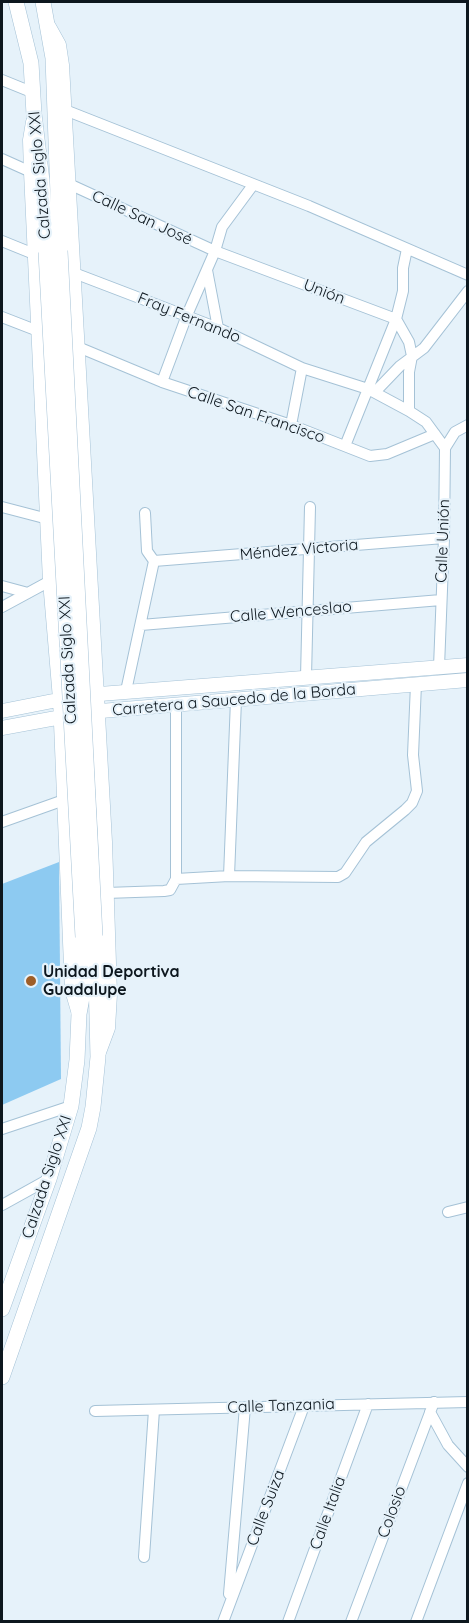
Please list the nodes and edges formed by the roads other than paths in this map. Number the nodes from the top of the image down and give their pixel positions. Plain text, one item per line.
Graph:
1 (16, 2) edge
2 (43, 2) edge
3 (48, 24) junction
4 (2, 80) edge
5 (34, 93) junction
6 (65, 110) junction
7 (34, 114) junction
8 (2, 159) edge
9 (31, 172) junction
10 (69, 184) junction
11 (253, 185) junction
12 (2, 241) edge
13 (407, 249) junction
14 (215, 251) junction
15 (47, 252) junction
16 (207, 270) junction
17 (74, 273) junction
18 (468, 275) edge
19 (468, 291) edge
20 (187, 315) junction
21 (2, 317) edge
22 (396, 320) junction
23 (218, 328) junction
24 (38, 331) junction
25 (78, 347) junction
26 (412, 356) junction
27 (302, 368) junction
28 (162, 382) junction
29 (372, 390) junction
30 (409, 411) junction
31 (291, 425) junction
32 (468, 425) edge
33 (435, 434) junction
34 (345, 447) junction
35 (445, 448) junction
36 (2, 507) edge
37 (310, 507) dead end
38 (145, 513) dead end
39 (48, 519) junction
40 (444, 538) junction
41 (310, 550) junction
42 (154, 561) junction
43 (50, 581) junction
44 (2, 586) edge
45 (28, 593) junction
46 (441, 600) junction
47 (2, 607) edge
48 (307, 610) junction
49 (141, 625) junction
50 (94, 660) junction
51 (468, 665) edge
52 (58, 667) junction
53 (439, 667) junction
54 (306, 677) junction
55 (468, 680) edge
56 (416, 684) junction
57 (126, 691) junction
58 (96, 694) junction
59 (60, 699) junction
60 (236, 700) junction
61 (176, 705) junction
62 (2, 711) edge
63 (97, 711) junction
64 (61, 717) junction
65 (2, 728) edge
66 (63, 760) junction
67 (100, 764) junction
68 (64, 800) junction
69 (2, 822) edge
70 (229, 876) junction
71 (176, 879) junction
72 (106, 893) junction
73 (89, 937) junction
74 (80, 1014) junction
75 (98, 1057) junction
76 (71, 1106) junction
77 (2, 1129) edge
78 (49, 1179) junction
79 (2, 1204) edge
80 (468, 1207) edge
81 (448, 1212) dead end
82 (2, 1309) edge
83 (2, 1377) edge
84 (468, 1402) edge
85 (368, 1404) junction
86 (304, 1406) junction
87 (245, 1407) junction
88 (431, 1407) junction
89 (154, 1410) junction
90 (95, 1411) dead end
91 (468, 1467) edge
92 (468, 1483) edge
93 (144, 1557) dead end
94 (227, 1610) junction
95 (223, 1622) edge
96 (288, 1622) edge
97 (351, 1622) edge
98 (416, 1622) edge

1 - 5 main road, Calzada Siglo XXI
2 - 3 main road, Calzada Siglo XXI
3 - 6 street, Calzada Siglo XXI
3 - 15 main road, Calzada Siglo XXI
4 - 5 street
5 - 7 main road, Calzada Siglo XXI
6 - 10 street, Calzada Siglo XXI
6 - 11 street
7 - 9 street
7 - 15 main road, Calzada Siglo XXI
8 - 9 street
9 - 15 street
10 - 14 street, Calle San José
10 - 17 street, Calzada Siglo XXI
11 - 13 street
11 - 14 street
12 - 15 street
13 - 18 street
13 - 22 street
14 - 16 street
14 - 22 street, Unión
15 - 24 street
15 - 73 main road, Calzada Siglo XXI, bridge
15 - 73 main road, Calzada Siglo XXI, bridge
16 - 20 street
16 - 23 street
17 - 20 street, Fray Fernando
17 - 25 street, Calzada Siglo XXI
19 - 26 street
20 - 23 street, Fray Fernando
20 - 28 street
21 - 24 street
22 - 26 street
22 - 29 street
23 - 27 street, Fray Fernando
24 - 39 street
25 - 28 street, Calle San Francisco
25 - 50 street, Calzada Siglo XXI
26 - 29 street
26 - 30 street
27 - 29 street, Fray Fernando
27 - 31 street
28 - 31 street, Calle San Francisco
29 - 30 street, Fray Fernando
29 - 34 street
30 - 33 street, Fray Fernando
31 - 34 street, Calle San Francisco
32 - 35 street
33 - 34 street, Calle San Francisco
33 - 35 street, Fray Fernando
35 - 40 street, Calle Unión
36 - 39 street
37 - 41 street
38 - 42 street
39 - 43 street
40 - 41 street, Méndez Victoria
40 - 46 street, Calle Unión
41 - 42 street, Méndez Victoria
41 - 48 street
42 - 49 street
43 - 45 street
43 - 52 street
44 - 45 street
45 - 47 street
46 - 48 street, Calle Wenceslao
46 - 53 street, Calle Unión
48 - 49 street, Calle Wenceslao
48 - 54 street
49 - 57 street
50 - 52 street
50 - 58 street, Calzada Siglo XXI
51 - 53 street, Carretera a Saucedo de la Borda
52 - 59 street
53 - 54 street, Carretera a Saucedo de la Borda
54 - 57 street, Carretera a Saucedo de la Borda
55 - 56 street, Carretera a Saucedo de la Borda
56 - 60 street, Carretera a Saucedo de la Borda
56 - 70 street
57 - 58 street, Carretera a Saucedo de la Borda
58 - 59 street, Carretera a Saucedo de la Borda
58 - 63 street, Calzada Siglo XXI
59 - 62 street, Carretera a Saucedo de la Borda
59 - 64 street
60 - 61 street, Carretera a Saucedo de la Borda
60 - 70 street
61 - 63 street, Carretera a Saucedo de la Borda
61 - 71 street
63 - 64 street, Carretera a Saucedo de la Borda
63 - 67 street, Calzada Siglo XXI
64 - 65 street, Carretera a Saucedo de la Borda
64 - 66 street
66 - 67 street
66 - 68 street
67 - 72 street, Calzada Siglo XXI
68 - 69 street
68 - 74 street
70 - 71 street
71 - 72 street
72 - 75 street, Calzada Siglo XXI
73 - 74 main road, Calzada Siglo XXI
73 - 75 main road, Calzada Siglo XXI
74 - 76 main road, Calzada Siglo XXI
75 - 83 main road, Calzada Siglo XXI
76 - 77 street
76 - 78 main road, Calzada Siglo XXI
78 - 79 street
78 - 82 main road, Calzada Siglo XXI
80 - 81 street
84 - 88 street, Calle Tanzania
85 - 86 street, Calle Tanzania
85 - 88 street, Calle Tanzania
85 - 96 street, Calle Italia
86 - 87 street, Calle Tanzania
86 - 94 street, Calle Suiza
87 - 89 street, Calle Tanzania
87 - 94 street, Calle Suiza
88 - 91 street
88 - 97 street, Colosio
89 - 90 street, Calle Tanzania
89 - 93 street
92 - 98 street
94 - 95 street, Calle Suiza

